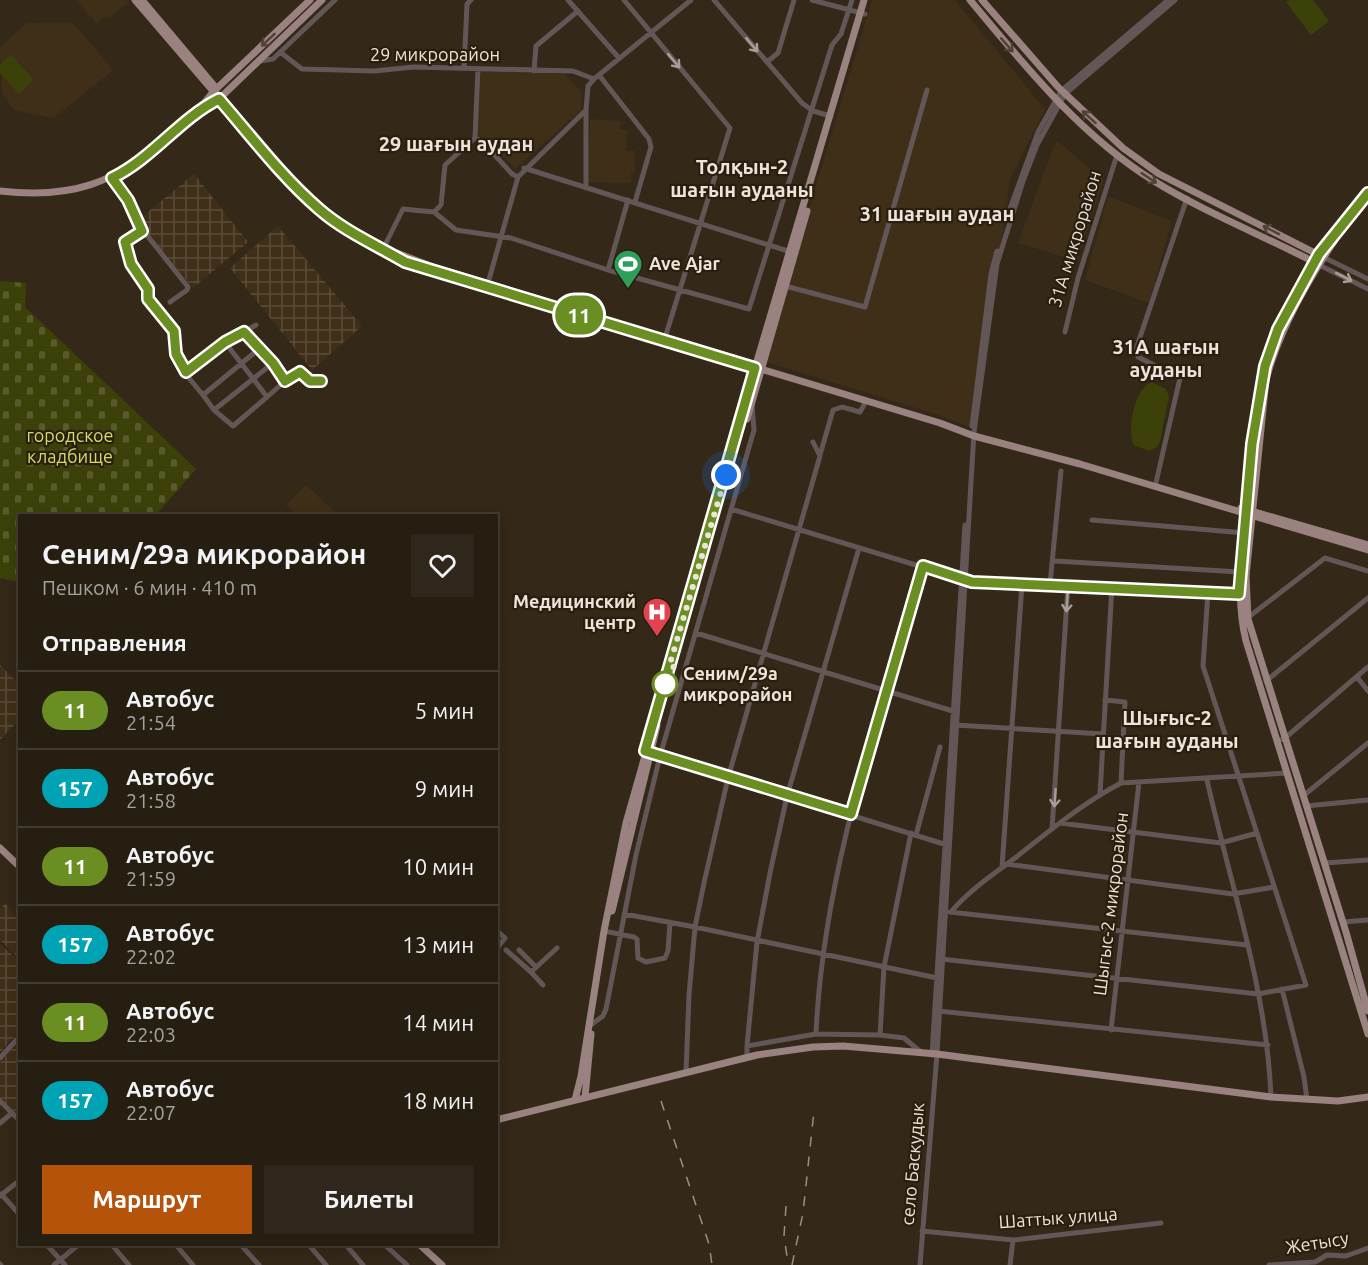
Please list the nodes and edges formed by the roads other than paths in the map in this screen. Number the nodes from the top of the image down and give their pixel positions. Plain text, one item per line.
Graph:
1 (135, 0) edge
2 (142, 0) edge
3 (310, 0) edge
4 (322, 0) edge
5 (335, 0) edge
6 (471, 0) edge
7 (568, 0) edge
8 (624, 0) edge
9 (691, 0) edge
10 (714, 0) edge
11 (794, 0) edge
12 (812, 0) edge
13 (852, 0) edge
14 (864, 0) edge
15 (869, 0) edge
16 (970, 0) edge
17 (982, 0) edge
18 (1168, 0) edge
19 (1175, 0) edge
20 (849, 10) junction
21 (578, 11) junction
22 (863, 13) junction
23 (650, 32) junction
24 (280, 52) junction
25 (251, 56) junction
26 (619, 58) junction
27 (258, 61) junction
28 (766, 62) junction
29 (464, 68) junction
30 (478, 69) junction
31 (534, 71) junction
32 (596, 77) junction
33 (215, 90) junction
34 (927, 90) dead end
35 (1063, 93) junction
36 (221, 97) junction
37 (1058, 101) junction
38 (201, 108) junction
39 (586, 110) junction
40 (813, 111) junction
41 (830, 116) junction
42 (475, 138) junction
43 (1123, 148) junction
44 (1117, 155) junction
45 (524, 168) junction
46 (816, 171) junction
47 (518, 177) junction
48 (112, 178) junction
49 (586, 188) junction
50 (0, 191) edge
51 (1368, 193) edge
52 (1187, 198) junction
53 (628, 200) junction
54 (1368, 200) edge
55 (635, 202) junction
56 (434, 212) junction
57 (701, 223) junction
58 (142, 231) junction
59 (501, 237) junction
60 (770, 245) junction
61 (384, 248) junction
62 (793, 252) junction
63 (1321, 255) junction
64 (1317, 263) junction
65 (608, 270) junction
66 (1368, 279) edge
67 (783, 285) junction
68 (488, 286) junction
69 (1368, 289) edge
70 (680, 290) junction
71 (170, 302) dead end
72 (256, 325) dead end
73 (244, 332) junction
74 (1065, 332) dead end
75 (665, 339) junction
76 (225, 342) junction
77 (259, 349) junction
78 (273, 363) junction
79 (242, 364) junction
80 (759, 367) junction
81 (186, 372) junction
82 (253, 378) junction
83 (285, 381) junction
84 (321, 381) dead end
85 (203, 395) junction
86 (267, 397) junction
87 (866, 400) junction
88 (749, 401) junction
89 (214, 410) junction
90 (973, 433) junction
91 (813, 442) dead end
92 (820, 456) junction
93 (1061, 471) dead end
94 (1155, 485) junction
95 (731, 509) junction
96 (1250, 512) junction
97 (1092, 520) dead end
98 (799, 530) junction
99 (1245, 533) junction
100 (1368, 545) edge
101 (859, 548) junction
102 (1368, 550) edge
103 (1054, 561) junction
104 (923, 566) junction
105 (1240, 572) junction
106 (1368, 572) edge
107 (963, 579) junction
108 (1022, 584) junction
109 (1050, 584) junction
110 (1068, 585) junction
111 (1112, 586) junction
112 (1208, 592) junction
113 (1239, 594) junction
114 (1368, 598) edge
115 (1245, 619) junction
116 (696, 633) junction
117 (764, 654) junction
118 (1368, 667) edge
119 (825, 672) junction
120 (1357, 677) junction
121 (1266, 681) junction
122 (887, 691) junction
123 (1368, 691) edge
124 (1106, 700) junction
125 (956, 712) junction
126 (955, 725) junction
127 (1011, 729) junction
128 (1059, 732) junction
129 (1103, 734) junction
130 (1281, 740) junction
131 (1368, 743) edge
132 (940, 747) dead end
133 (648, 752) junction
134 (660, 756) junction
135 (1288, 773) junction
136 (1239, 776) junction
137 (728, 778) junction
138 (1207, 780) junction
139 (1139, 782) junction
140 (1121, 783) junction
141 (1100, 794) junction
142 (787, 796) junction
143 (1303, 796) junction
144 (1368, 801) edge
145 (1306, 806) junction
146 (851, 814) junction
147 (1060, 823) junction
148 (1052, 829) junction
149 (1136, 831) junction
150 (1257, 833) junction
151 (913, 834) junction
152 (1221, 843) junction
153 (947, 845) junction
154 (0, 848) edge
155 (1368, 860) edge
156 (1324, 863) junction
157 (18, 865) edge
158 (1004, 866) junction
159 (1129, 881) junction
160 (1274, 887) junction
161 (1233, 894) junction
162 (946, 911) junction
163 (624, 914) junction
164 (1368, 920) edge
165 (670, 922) junction
166 (1343, 922) junction
167 (695, 927) junction
168 (606, 931) junction
169 (498, 932) edge
170 (1124, 932) junction
171 (1342, 932) junction
172 (621, 934) junction
173 (757, 942) junction
174 (498, 943) edge
175 (526, 944) dead end
176 (1247, 945) junction
177 (557, 948) dead end
178 (506, 950) dead end
179 (519, 950) junction
180 (822, 954) junction
181 (515, 958) junction
182 (940, 959) junction
183 (884, 967) junction
184 (533, 970) junction
185 (939, 978) junction
186 (1368, 978) edge
187 (1117, 979) junction
188 (1358, 980) junction
189 (543, 985) dead end
190 (1282, 990) junction
191 (1258, 994) junction
192 (937, 1011) junction
193 (1368, 1011) edge
194 (590, 1025) junction
195 (1111, 1030) junction
196 (816, 1034) junction
197 (1368, 1034) edge
198 (880, 1035) junction
199 (18, 1038) edge
200 (1268, 1045) junction
201 (747, 1046) junction
202 (933, 1051) junction
203 (0, 1058) edge
204 (747, 1058) junction
205 (686, 1072) junction
206 (585, 1097) junction
207 (1270, 1097) junction
208 (1368, 1097) edge
209 (575, 1100) junction
210 (1307, 1100) junction
211 (0, 1101) edge
212 (12, 1113) junction
213 (18, 1119) edge
214 (498, 1119) edge
215 (0, 1122) edge
216 (18, 1182) edge
217 (1, 1195) edge
218 (18, 1213) edge
219 (1161, 1224) dead end
220 (922, 1230) junction
221 (1012, 1240) junction
222 (48, 1246) edge
223 (77, 1246) edge
224 (113, 1246) edge
225 (177, 1246) edge
226 (242, 1246) edge
227 (310, 1246) edge
228 (346, 1246) edge
229 (386, 1246) edge
230 (421, 1246) edge
231 (1368, 1248) edge
232 (62, 1262) edge
233 (54, 1265) edge
234 (129, 1265) edge
235 (193, 1265) edge
236 (259, 1265) edge
237 (326, 1265) edge
238 (363, 1265) edge
239 (407, 1265) edge
240 (442, 1265) edge
241 (920, 1265) edge
242 (1010, 1265) edge
243 (1269, 1265) edge

1 - 33 main road
2 - 33 main road
3 -> 25 main road
4 - 27 main road
5 - 24 street
6 - 29 street
7 - 21 street
8 - 23 street
9 - 23 street
10 -> 28 street
11 - 28 street
12 - 20 street
13 - 20 street
14 - 22 main road
15 - 22 main road
16 -> 37 main road
17 - 35 main road
18 - 35 street
19 - 35 street
20 - 22 street
20 - 40 street
21 - 26 street
21 - 31 street
22 - 41 main road
22 - 46 main road
23 - 26 street
23 -> 57 street
24 - 27 street
24 - 29 street, 29 микрорайон
25 - 27 street
25 - 33 main road
26 - 32 street
27 - 36 main road
28 - 40 street
29 - 30 street, 29 микрорайон
30 - 31 street, 29 микрорайон
30 - 42 street
31 - 32 street, 29 микрорайон
32 - 39 street
32 - 55 street
33 - 36 main road
33 - 38 main road
34 - 67 street
35 - 37 street, село Баскудык
43 -> 35 main road
36 - 38 main road
36 - 61 main road
37 - 44 main road
37 - 90 street, село Баскудык
38 - 48 main road
39 - 45 street
39 - 49 street
40 - 41 street
40 - 60 street
41 - 46 main road
42 - 47 street
42 - 56 street
43 - 44 main road
63 -> 43 main road
44 -> 52 main road
44 - 74 street, 31А микрорайон
45 - 47 street
45 - 49 street
46 - 62 main road
47 - 59 street
48 - 50 main road
48 - 58 street
49 - 53 street
51 - 63 main road
52 - 64 main road
52 - 94 street
53 - 55 street
53 - 65 street
54 - 63 main road
55 - 57 street
56 - 59 street
56 - 61 street
57 - 60 street
57 - 70 street
58 - 71 street
58 - 81 street
59 - 65 street
59 - 68 street
60 - 62 street
60 - 70 street
61 - 68 main road
62 - 67 main road
63 - 64 main road
63 - 66 street
64 -> 69 street
64 - 96 main road
65 - 70 street
67 - 80 main road
68 - 75 main road
70 - 75 street
72 - 73 street
73 - 76 street
73 - 77 street
75 - 80 main road
76 - 79 street
76 - 81 street
77 - 78 street
77 - 79 street
78 - 82 street
78 - 83 street
79 - 82 street
79 - 85 street
80 - 87 main road
80 - 88 main road
80 - 90 main road
81 - 85 street
82 - 86 street
82 - 89 street
83 - 84 street
83 - 86 street
85 - 89 street
86 - 89 street
87 - 90 main road
87 - 92 street
88 - 95 street
88 - 133 main road
90 - 94 main road
90 - 107 street, село Баскудык
91 - 92 street
92 - 98 street
93 - 103 street
94 - 96 main road
95 - 98 street
95 - 116 street
96 - 99 main road
96 - 100 main road
96 - 102 main road
96 - 115 main road
97 - 99 street
98 - 101 street
98 - 117 street
99 - 105 main road
101 - 104 street
101 - 119 street
103 - 105 street
103 - 109 street
104 - 107 street
104 - 122 street
105 - 113 main road
106 - 115 street
107 - 108 street
107 - 125 street, село Баскудык
108 - 109 street
108 - 127 street
109 - 110 street
110 - 111 street
110 -> 128 street
111 - 112 street
111 - 124 street
112 - 113 street
112 - 136 street
113 - 115 main road
114 - 121 street
115 - 121 main road
115 - 130 main road
116 - 117 street
116 - 134 street
117 - 119 street
117 - 137 street
118 - 120 street
119 - 122 street
119 - 142 street
120 - 123 street
120 - 130 street
121 - 130 main road
122 - 125 street
122 - 146 street
124 - 129 street
124 - 140 street
125 - 126 street, село Баскудык
126 - 127 street
126 - 153 street, село Баскудык
127 - 128 street
127 - 158 street
128 - 129 street
128 -> 148 street
129 - 141 street
130 - 135 main road
130 - 143 main road
131 - 143 street
132 - 151 street
133 - 134 street
133 - 168 main road
134 - 137 street
134 - 163 street
135 - 136 street
135 - 171 main road
136 - 138 street
136 - 150 street
137 - 142 street
137 - 167 street
138 - 139 street
138 - 152 street
139 - 140 street
139 - 149 street, Шыгыс-2 микрорайон
140 - 141 street
141 - 147 street
142 - 146 street
142 - 173 street
143 - 145 main road
144 - 145 street
145 - 156 main road
146 - 151 street
146 - 180 street
147 - 148 street
147 - 149 street
148 - 158 street
149 - 152 street
149 - 159 street, Шыгыс-2 микрорайон
150 - 152 street
150 - 160 street
151 - 153 street
151 - 183 street
152 - 161 street
153 - 162 street, село Баскудык
154 - 157 main road
155 - 156 street
156 - 166 main road
158 - 159 street
158 - 162 street
159 - 161 street
159 - 170 street, Шыгыс-2 микрорайон
160 - 161 street
160 - 190 street
161 - 176 street
162 - 170 street
162 - 182 street, село Баскудык
163 - 165 street
163 - 172 street
164 - 166 street
165 - 167 street
165 - 172 street
166 - 171 main road
167 - 173 street
167 - 205 street
168 - 172 street
168 - 194 main road
169 - 174 street
170 - 176 street
170 - 187 street, Шыгыс-2 микрорайон
171 - 188 main road
171 - 197 main road
172 - 194 street
173 - 180 street
173 - 201 street
175 - 179 street
176 - 191 street
177 - 184 street
178 - 181 street
179 - 181 street
179 - 184 street
180 - 183 street
180 - 196 street
181 - 184 street
182 - 185 street, село Баскудык
182 - 187 street
183 - 185 street
183 - 198 street
184 - 189 street
185 - 192 street, село Баскудык
186 - 188 street
187 - 191 street
187 - 195 street, Шыгыс-2 микрорайон
188 - 193 main road
190 - 191 street
190 - 210 street
191 - 200 street
192 - 195 street
192 - 202 street, село Баскудык
194 - 206 main road
194 - 209 main road
195 - 200 street
196 - 198 street
196 - 201 street
198 - 202 street
199 - 203 street
200 - 207 street
201 - 204 street
202 - 204 main road
202 - 207 main road
202 - 220 street, село Баскудык
204 - 205 main road
205 - 206 main road
206 - 209 main road
207 - 210 main road
208 - 210 main road
209 - 214 main road
211 - 212 street
212 - 213 street
212 - 215 street
216 - 217 street
217 - 218 street
219 - 221 street, Шаттык улица
220 - 221 street, Шаттык улица
220 - 241 street, село Баскудык
221 - 242 street
222 - 232 street
223 - 232 street
224 - 234 street
225 - 235 street
226 - 236 street
227 - 237 street
228 - 238 street
229 - 239 street
230 - 240 main road
231 - 243 street, Жетысу
232 - 233 street

